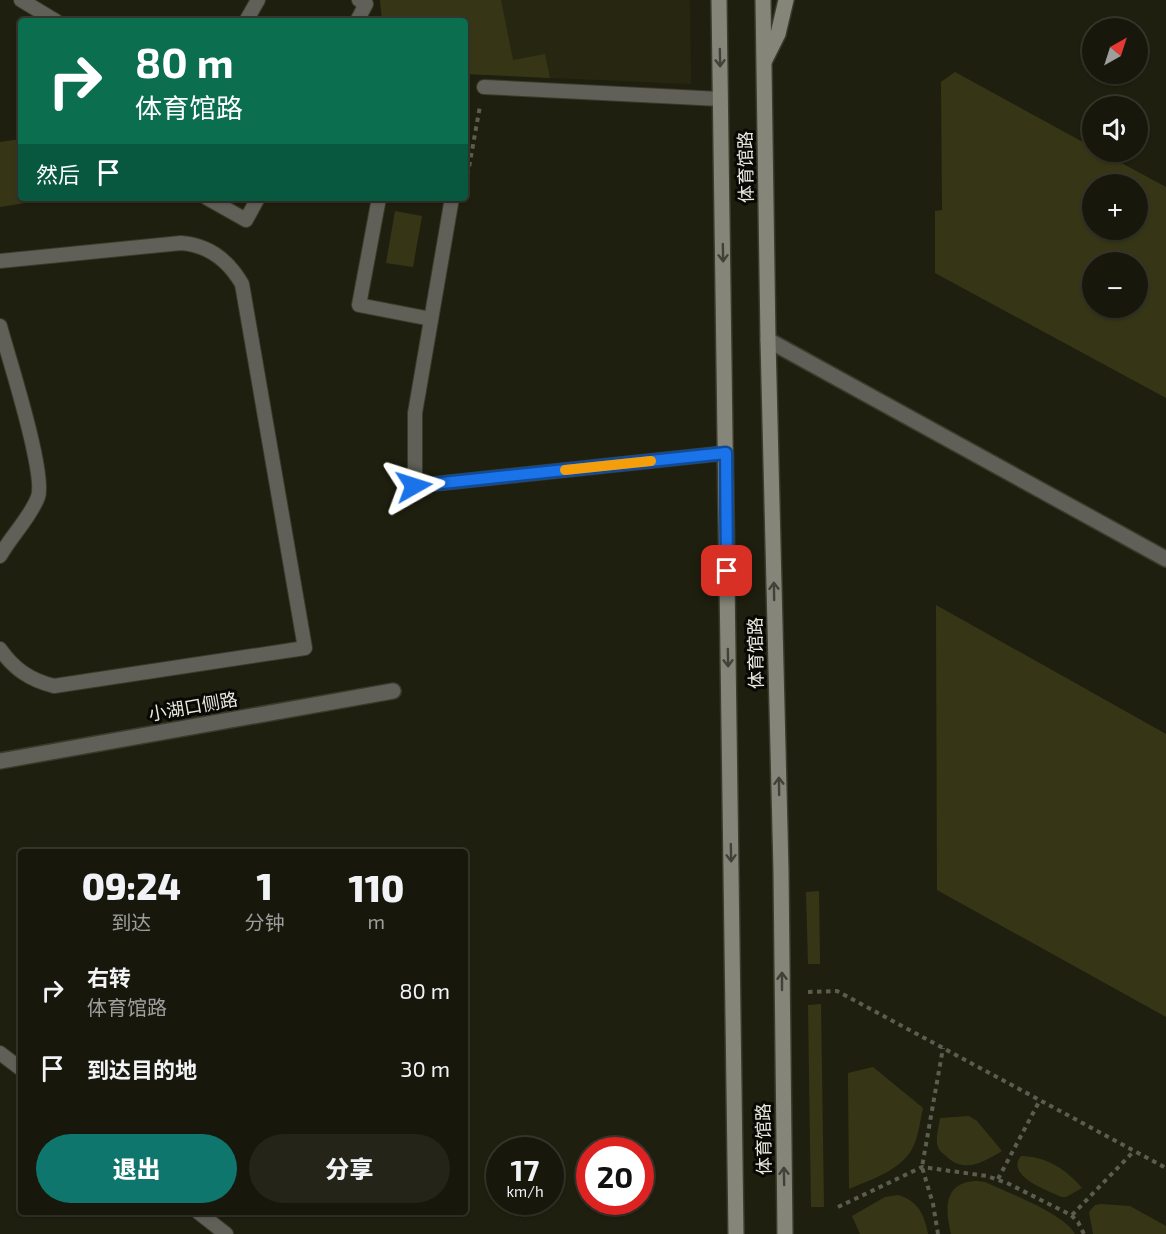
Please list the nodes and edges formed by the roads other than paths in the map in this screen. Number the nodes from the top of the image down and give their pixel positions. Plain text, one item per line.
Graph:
1 (21, 0) edge
2 (258, 0) edge
3 (359, 0) edge
4 (719, 0) edge
5 (763, 0) edge
6 (786, 0) edge
7 (51, 18) edge
8 (248, 18) edge
9 (359, 18) edge
10 (764, 62) junction
11 (484, 87) road end
12 (720, 99) junction
13 (212, 201) edge
14 (256, 201) edge
15 (378, 201) edge
16 (451, 201) edge
17 (0, 261) edge
18 (431, 319) junction
19 (0, 326) edge
20 (768, 340) junction
21 (726, 453) junction
22 (0, 556) edge
23 (1166, 559) edge
24 (0, 650) edge
25 (393, 691) dead end
26 (0, 761) edge
27 (0, 1053) edge
28 (18, 1067) edge
29 (202, 1215) edge
30 (226, 1234) edge
31 (736, 1234) edge
32 (785, 1234) edge

1 - 7 lane
2 - 8 lane
3 - 9 lane
4 -> 12 main road, 体育馆路
5 - 10 main road, 体育馆路
6 - 10 main road
10 - 20 main road, 体育馆路
11 - 12 lane
12 -> 21 main road, 体育馆路
13 - 14 lane
15 - 18 lane
16 - 18 lane
17 - 24 lane
18 - 21 lane
19 - 22 lane
20 - 23 street
32 -> 20 main road, 体育馆路
21 -> 31 main road, 体育馆路
25 - 26 street, 小湖口侧路
27 - 28 lane
29 - 30 lane

